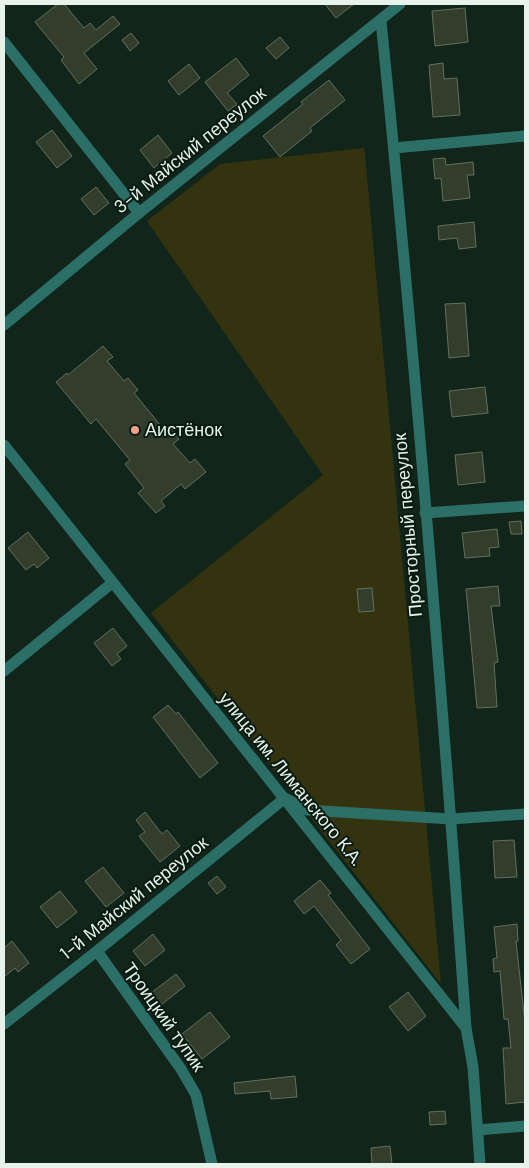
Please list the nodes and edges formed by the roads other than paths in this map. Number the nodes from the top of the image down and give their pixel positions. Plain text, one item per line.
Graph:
1 (394, 6) edge
2 (381, 21) junction
3 (4, 42) edge
4 (525, 136) edge
5 (394, 148) junction
6 (139, 212) junction
7 (4, 325) edge
8 (4, 446) edge
9 (525, 506) edge
10 (425, 513) junction
11 (112, 583) junction
12 (4, 671) edge
13 (285, 798) junction
14 (525, 814) edge
15 (451, 819) junction
16 (97, 951) junction
17 (4, 1024) edge
18 (466, 1028) junction
19 (525, 1126) edge
20 (478, 1130) junction
21 (212, 1164) edge
22 (480, 1164) edge

1 - 2 street, 3-й Майский переулок
2 - 5 street, Просторный переулок
2 - 6 street, 3-й Майский переулок
3 - 6 street
4 - 5 street
5 - 10 street, Просторный переулок
6 - 7 street, 3-й Майский переулок
8 - 11 street, улица им. Лиманского К.А.
9 - 10 street
10 - 15 street, Просторный переулок
11 - 12 street
11 - 13 street, улица им. Лиманского К.А.
13 - 15 street
13 - 16 street, 1-й Майский переулок
13 - 18 street, улица им. Лиманского К.А.
14 - 15 street
15 - 18 street, Просторный переулок
16 - 17 street, 1-й Майский переулок
16 - 21 street, Троицкий тупик
18 - 20 street, улица им. Лиманского К.А.
19 - 20 street
20 - 22 street, улица им. Лиманского К.А.

